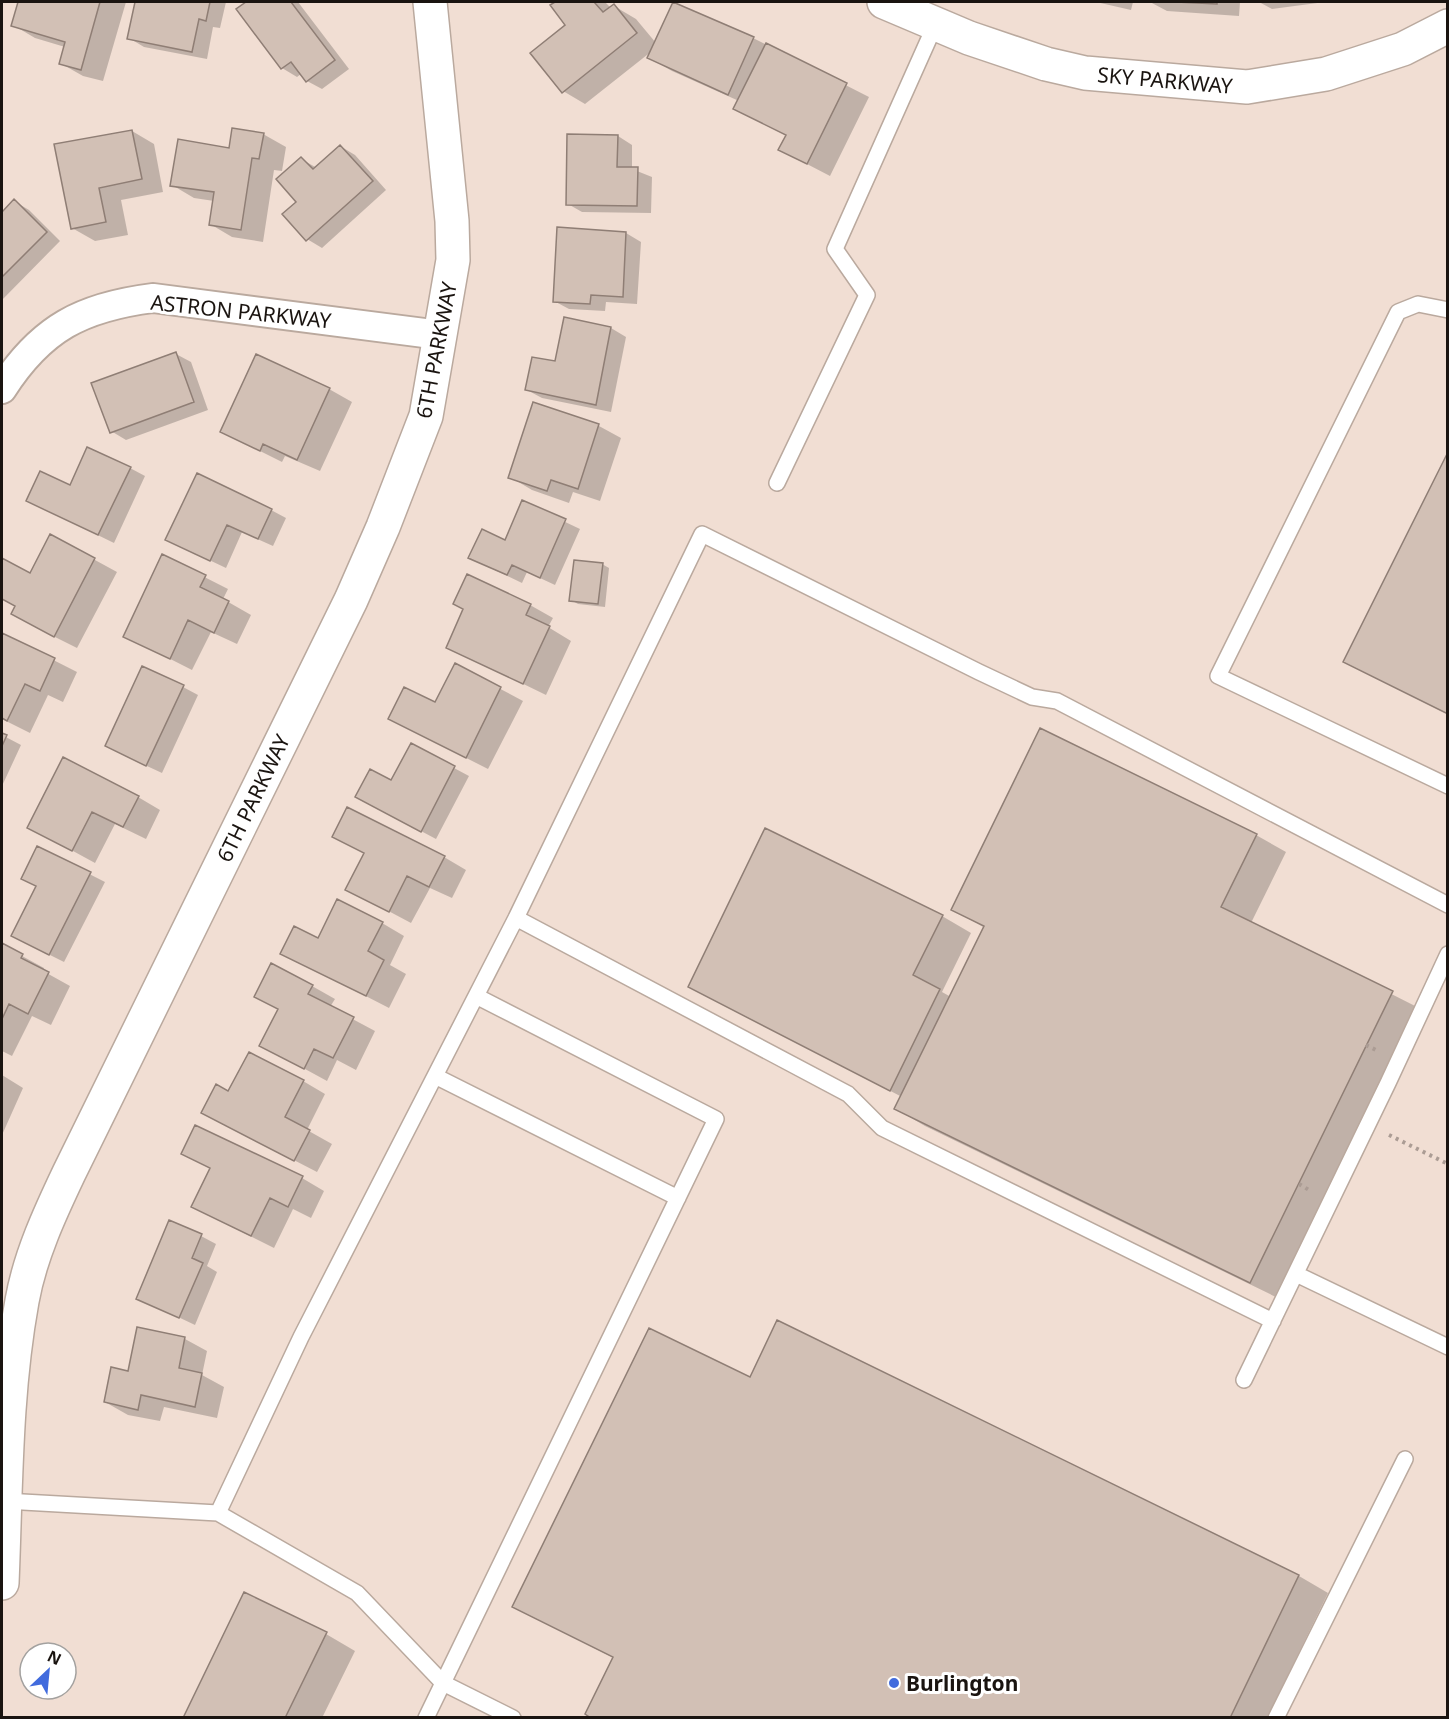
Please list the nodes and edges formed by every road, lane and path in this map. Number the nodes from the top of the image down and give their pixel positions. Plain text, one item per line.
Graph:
1 (429, 2) edge
2 (884, 2) edge
3 (936, 23) junction
4 (1448, 26) edge
5 (1448, 310) edge
6 (440, 335) junction
7 (2, 389) edge
8 (777, 483) dead end
9 (1448, 786) edge
10 (1448, 904) edge
11 (516, 918) junction
12 (1448, 954) edge
13 (476, 996) junction
14 (435, 1076) junction
15 (678, 1198) junction
16 (1296, 1274) junction
17 (1273, 1321) junction
18 (1448, 1347) edge
19 (1244, 1380) dead end
20 (1405, 1460) dead end
21 (5, 1501) junction
22 (218, 1513) junction
23 (2, 1582) edge
24 (443, 1683) junction
25 (505, 1716) edge
26 (426, 1718) edge
27 (1276, 1718) edge

1 - 6 street, 6TH PARKWAY
2 - 3 street, SKY PARKWAY
3 - 4 street, SKY PARKWAY
3 - 8 lane
5 - 9 lane
6 - 7 street, ASTRON PARKWAY
6 - 21 street, 6TH PARKWAY
10 - 11 lane
11 - 13 lane
11 - 17 lane
12 - 16 lane
13 - 14 lane
13 - 15 lane
14 - 15 lane
14 - 22 lane
15 - 24 lane
16 - 17 lane
16 - 18 lane
17 - 19 lane
20 - 27 lane
21 - 22 lane
21 - 23 street, 6TH PARKWAY
22 - 24 lane
24 - 25 lane
24 - 26 lane

